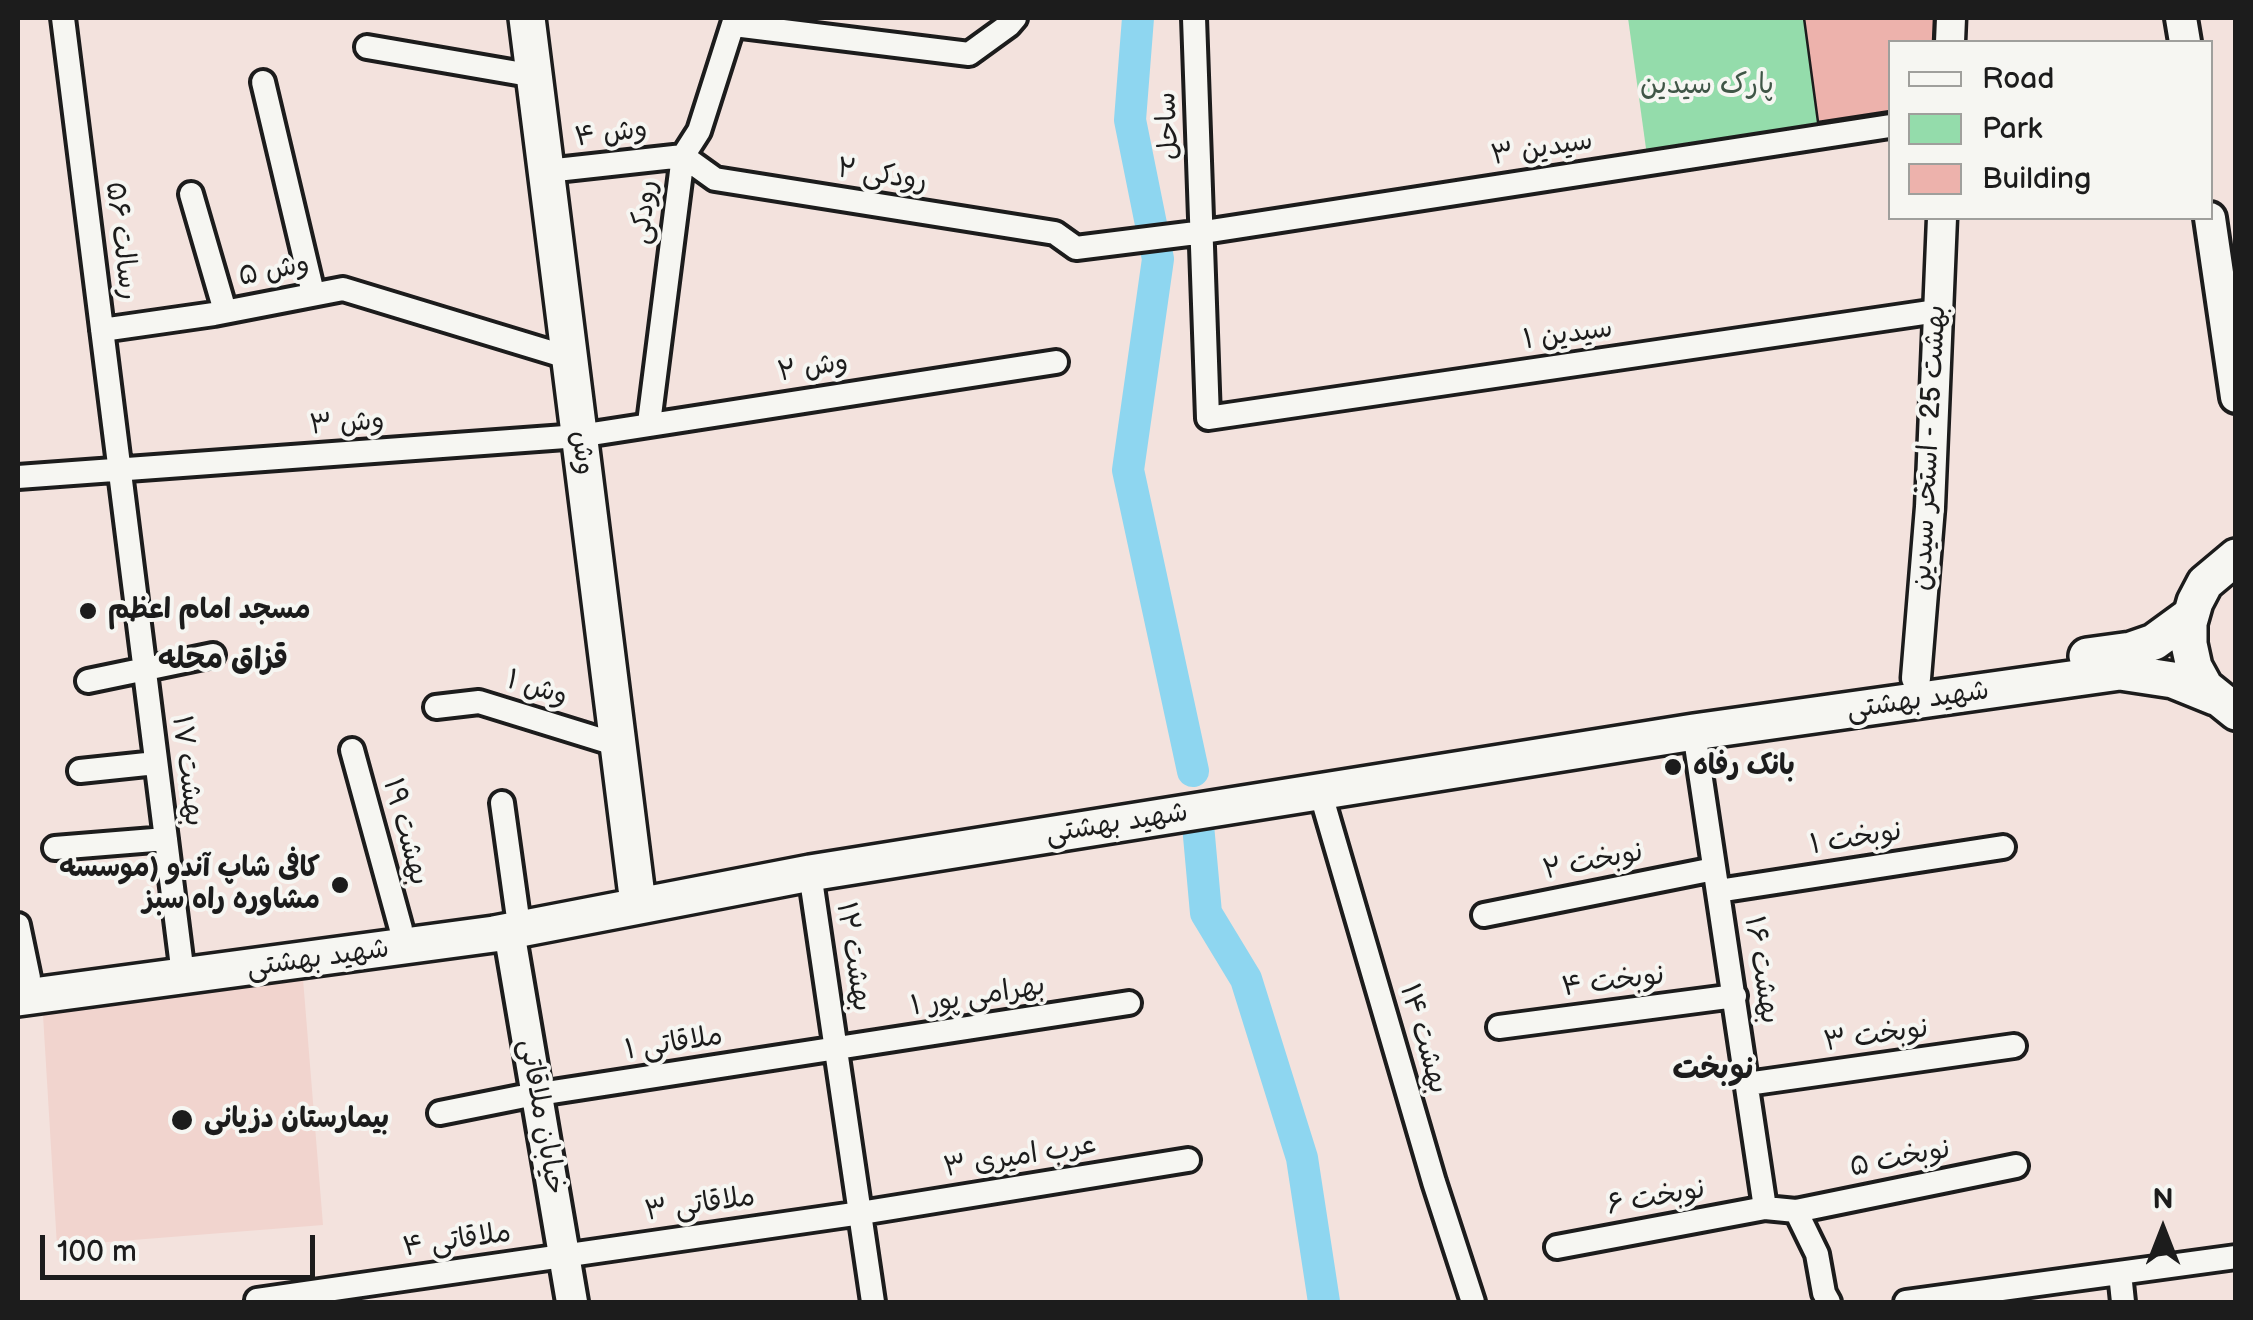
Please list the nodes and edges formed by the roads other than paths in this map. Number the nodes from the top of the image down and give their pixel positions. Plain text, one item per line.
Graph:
1 (63, 18) edge
2 (527, 18) edge
3 (1015, 18) edge
4 (1194, 18) edge
5 (735, 21) edge
6 (366, 48) dead end
7 (534, 76) junction
8 (263, 82) dead end
9 (1888, 126) edge
10 (682, 156) junction
11 (546, 171) junction
12 (191, 194) dead end
13 (1942, 220) edge
14 (2210, 220) edge
15 (1204, 232) junction
16 (1076, 248) joint
17 (313, 293) junction
18 (1937, 311) junction
19 (225, 312) junction
20 (102, 330) junction
21 (570, 358) junction
22 (1056, 362) dead end
23 (2236, 397) edge
24 (1208, 418) joint
25 (649, 423) junction
26 (580, 436) junction
27 (120, 471) junction
28 (18, 476) edge
29 (2236, 556) edge
30 (2191, 616) junction
31 (213, 655) dead end
32 (144, 669) junction
33 (1916, 678) junction
34 (88, 681) dead end
35 (2225, 705) edge
36 (436, 707) dead end
37 (1694, 732) junction
38 (618, 745) junction
39 (352, 750) dead end
40 (156, 763) junction
41 (80, 771) dead end
42 (1320, 791) junction
43 (502, 803) dead end
44 (166, 839) junction
45 (2002, 847) dead end
46 (54, 848) dead end
47 (810, 873) junction
48 (1716, 880) junction
49 (636, 888) junction
50 (1484, 915) dead end
51 (503, 921) junction
52 (18, 925) edge
53 (401, 930) junction
54 (181, 959) junction
55 (21, 985) edge
56 (1735, 996) junction
57 (1129, 1003) dead end
58 (1500, 1026) dead end
59 (2014, 1046) dead end
60 (836, 1050) junction
61 (1748, 1084) junction
62 (529, 1096) junction
63 (440, 1113) dead end
64 (1188, 1160) dead end
65 (2016, 1166) dead end
66 (1765, 1208) junction
67 (1796, 1211) junction
68 (861, 1213) junction
69 (1557, 1246) dead end
70 (556, 1256) junction
71 (2236, 1257) edge
72 (2120, 1273) junction
73 (257, 1300) edge
74 (552, 1302) edge
75 (572, 1302) edge
76 (874, 1302) edge
77 (1473, 1302) edge
78 (1828, 1302) edge
79 (1906, 1302) edge
80 (2123, 1302) edge

1 - 20 street, ۵۶ رسالت
2 - 7 main road, وش
3 - 5 street
4 - 15 street, ساحل
5 - 10 street, رودکی
6 - 7 street
7 - 11 main road, وش
8 - 17 street
9 - 15 street, سیدین ۳
10 - 11 street, وش ۴
10 - 16 street, رودکی ۲
10 - 25 street, رودکی
11 - 21 main road, وش
12 - 19 street
13 - 18 street, بهشت 25 - استخر سیدین
14 - 23 main road
15 - 16 street, سیدین ۳
15 - 24 street, ساحل
17 - 19 street, وش ۵
17 - 21 street, وش ۵
18 - 24 street, سیدین ۱
18 - 33 street, بهشت 25 - استخر سیدین
19 - 20 street, وش ۵
20 - 27 street, ۵۶ رسالت
21 - 26 main road, وش
22 - 25 street, وش ۲
25 - 26 street, وش ۲
26 - 27 street, وش ۳
26 - 38 main road, وش
27 - 28 street, وش ۳
27 - 32 street, بهشت ۱۷
29 - 30 main road
30 - 33 main road, شهید بهشتی
30 - 35 main road
31 - 32 street
32 - 34 street
32 - 40 street, بهشت ۱۷
33 - 49 main road, شهید بهشتی
35 - 37 main road, شهید بهشتی
36 - 38 street, وش ۱
37 - 42 main road, شهید بهشتی
37 - 48 street, ۱۶ بهشت
38 - 49 main road, وش
39 - 53 street, بهشت ۱۹
40 - 41 street
40 - 44 street, بهشت ۱۷
42 - 47 main road, شهید بهشتی
42 - 77 street, بهشت ۱۴
43 - 51 street
44 - 46 street
44 - 54 street, بهشت ۱۷
45 - 48 street, ۱ نوبخت
47 - 51 main road, شهید بهشتی
47 - 60 street, ۱۲ بهشت
48 - 50 street, ۲ نوبخت
48 - 56 street, ۱۶ بهشت
49 - 51 main road, شهید بهشتی
51 - 53 main road, شهید بهشتی
51 - 55 main road, شهید بهشتی
51 - 62 main road, خیابان ملاقاتی
52 - 55 street
53 - 54 main road, شهید بهشتی
54 - 55 main road, شهید بهشتی
56 - 58 street, ۴ نوبخت
56 - 61 street, ۱۶ بهشت
57 - 60 street, ۱ بهرامی پور
59 - 61 street, ۳ نوبخت
60 - 62 street, ملاقاتی ۱
60 - 68 street, ۱۲ بهشت
61 - 66 street, ۱۶ بهشت
62 - 63 street, ملاقاتی ۱
62 - 70 main road, خیابان ملاقاتی
64 - 68 street, ۳ عرب امیری
65 - 67 street, ۵ نوبخت
66 - 67 street
66 - 69 street, نوبخت ۶
67 - 78 street
68 - 70 street, ملاقاتی ۳
68 - 76 street, ۱۲ بهشت
70 - 73 street, ملاقاتی ۴
70 - 74 main road, خیابان ملاقاتی
70 - 75 main road, خیابان ملاقاتی
71 - 72 street
72 - 79 street
72 - 80 street

